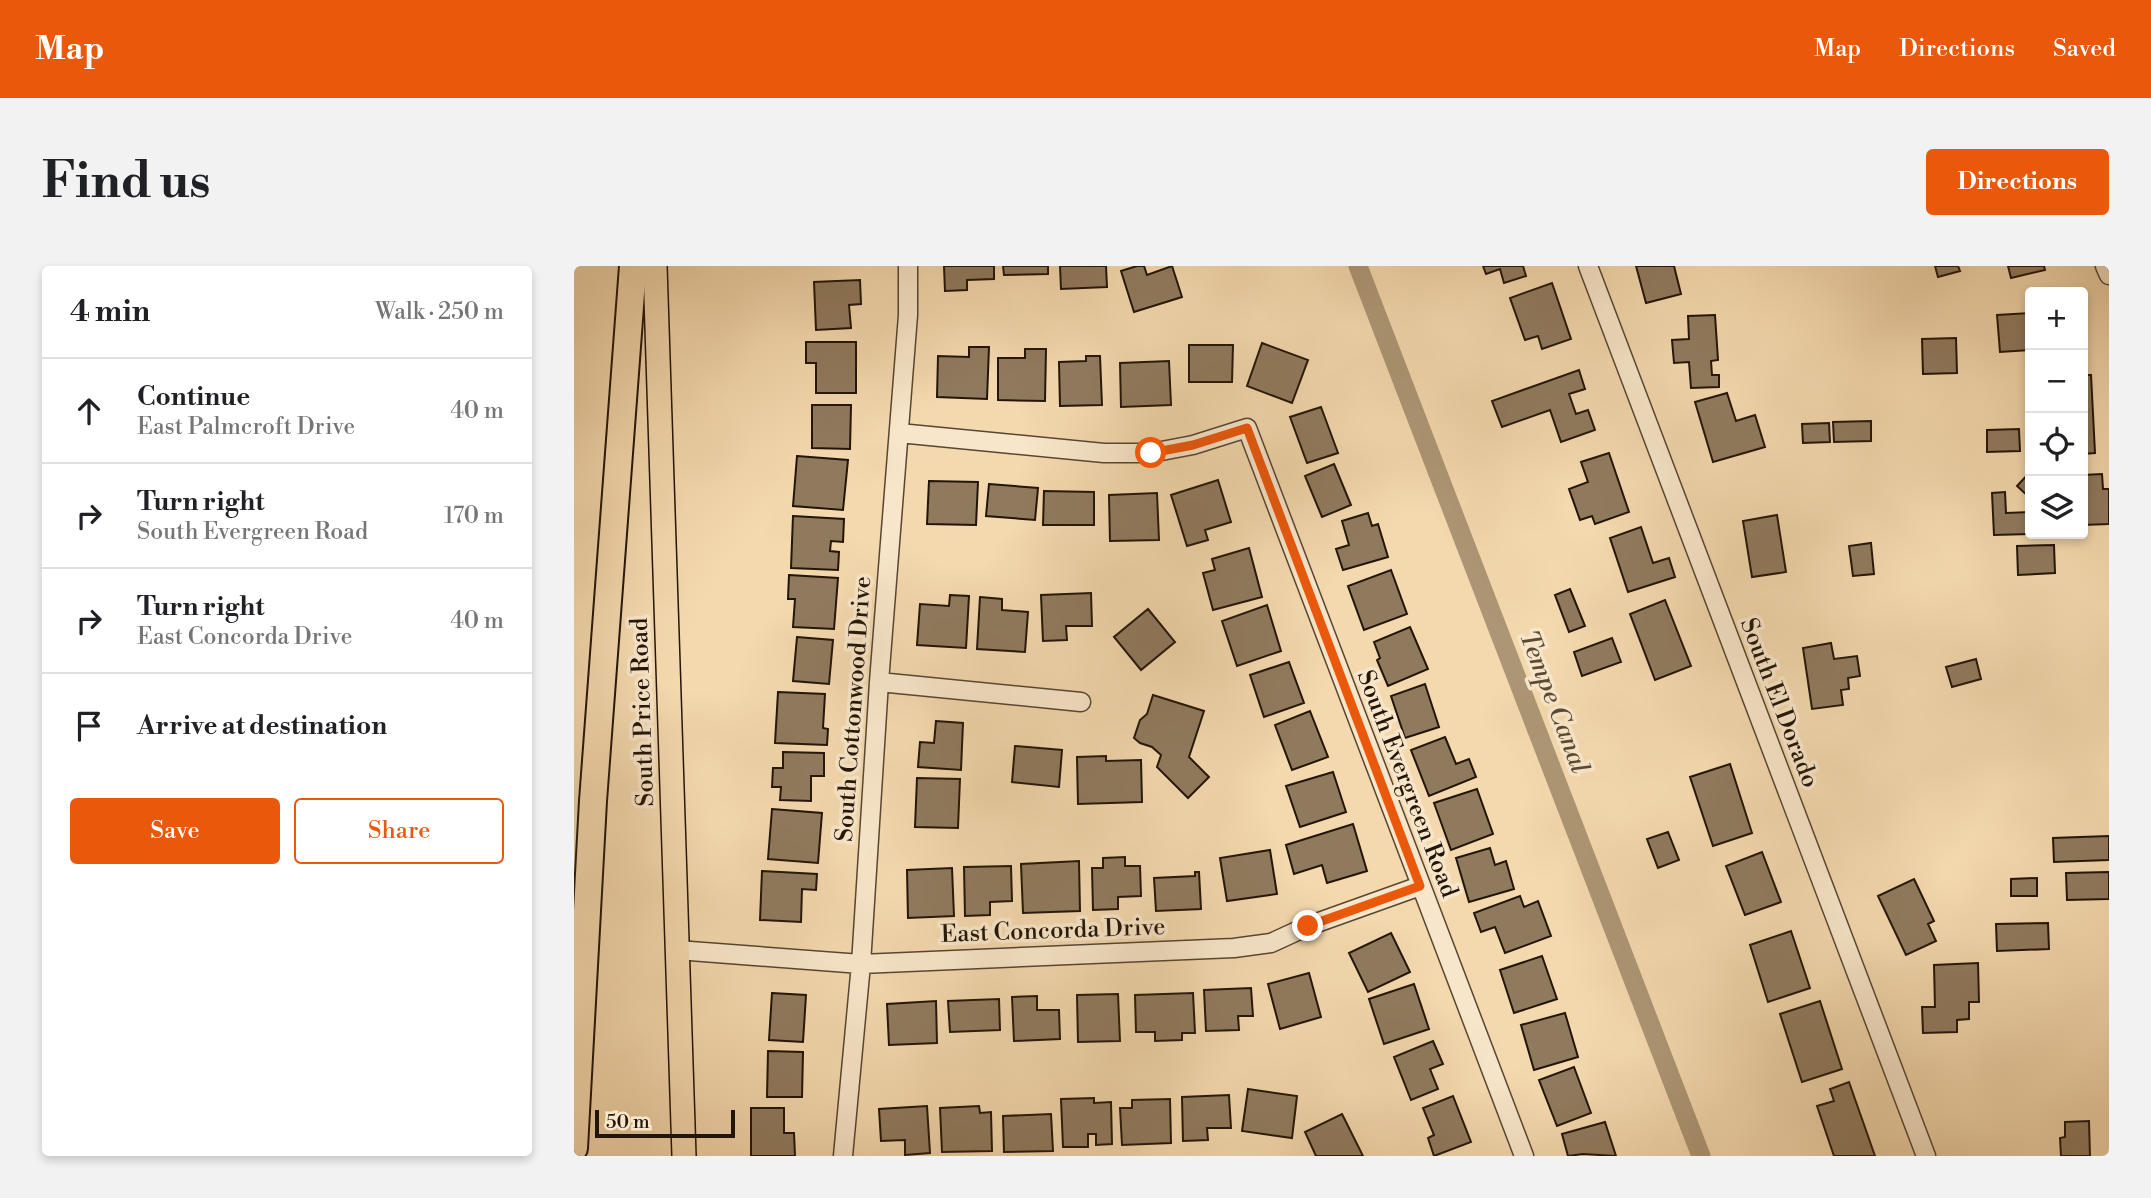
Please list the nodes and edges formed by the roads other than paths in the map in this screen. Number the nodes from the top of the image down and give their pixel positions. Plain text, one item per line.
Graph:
1 (633, 266) edge
2 (655, 266) edge
3 (908, 266) edge
4 (1588, 266) edge
5 (2105, 266) edge
6 (2109, 275) edge
7 (899, 433) junction
8 (878, 682) junction
9 (1081, 702) dead end
10 (1420, 886) junction
11 (677, 950) junction
12 (862, 964) junction
13 (574, 1149) edge
14 (684, 1156) edge
15 (843, 1156) edge
16 (1524, 1156) edge
17 (1926, 1156) edge

1 - 13 highway
2 - 11 main road, South Price Road
3 - 7 street, South Cottonwood Drive
4 - 17 street, South El Dorado
5 - 6 street
7 - 8 street, South Cottonwood Drive
7 - 10 street, South Evergreen Road
8 - 9 street
8 - 12 street, South Cottonwood Drive
10 - 12 street, East Concorda Drive
10 - 16 street, South Evergreen Road
11 - 12 street, East Concorda Drive
11 - 14 main road, South Price Road
12 - 15 street, South Cottonwood Drive

